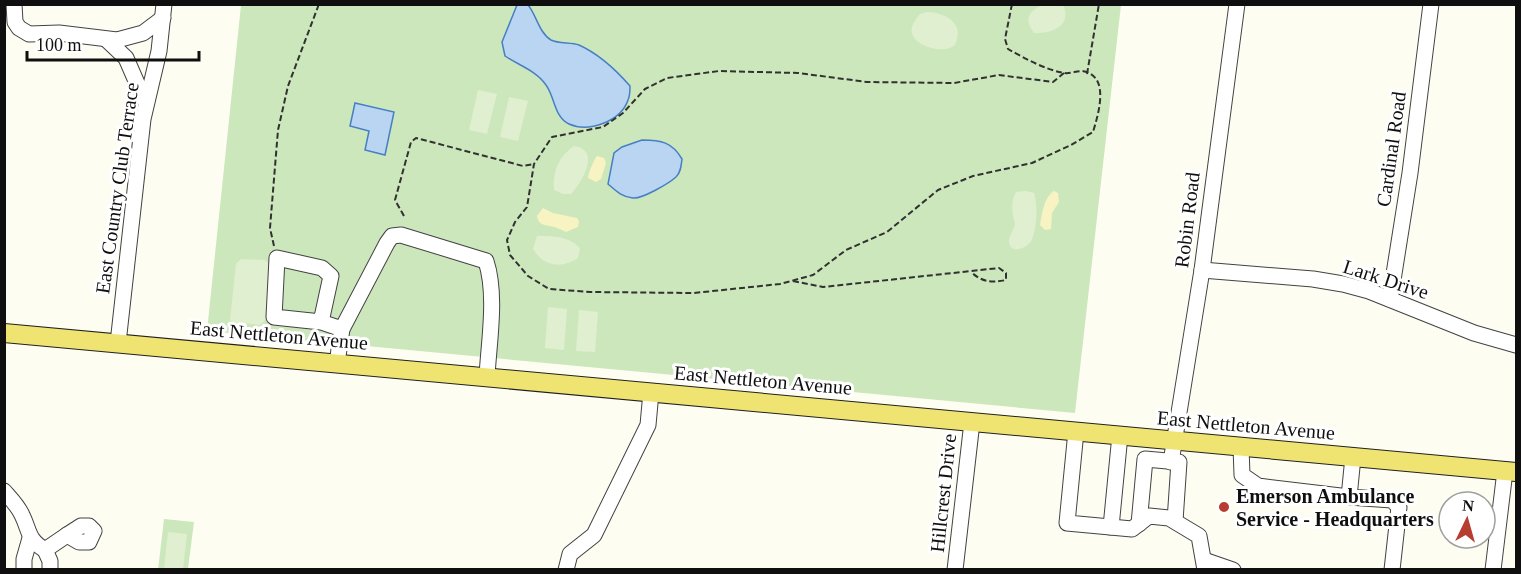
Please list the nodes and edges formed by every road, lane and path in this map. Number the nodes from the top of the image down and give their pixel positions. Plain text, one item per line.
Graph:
1 (14, 4) edge
2 (319, 4) edge
3 (1012, 4) edge
4 (1099, 4) edge
5 (1237, 4) edge
6 (1431, 4) edge
7 (164, 11) edge
8 (107, 40) junction
9 (1064, 73) junction
10 (1087, 74) junction
11 (147, 100) junction
12 (534, 164) junction
13 (404, 216) dead end
14 (277, 258) junction
15 (1202, 270) junction
16 (971, 272) junction
17 (790, 281) junction
18 (1390, 299) junction
19 (321, 322) junction
20 (342, 329) junction
21 (5, 337) edge
22 (118, 343) junction
23 (1516, 345) edge
24 (337, 363) junction
25 (488, 376) junction
26 (651, 392) junction
27 (972, 422) junction
28 (1077, 431) junction
29 (1120, 435) junction
30 (1176, 441) junction
31 (1241, 447) junction
32 (1353, 457) junction
33 (1171, 462) junction
34 (1510, 471) edge
35 (4, 491) edge
36 (1349, 497) junction
37 (1175, 521) junction
38 (1139, 524) junction
39 (1111, 527) junction
40 (67, 535) dead end
41 (30, 538) junction
42 (45, 550) junction
43 (1204, 565) edge
44 (24, 570) edge
45 (50, 570) edge
46 (566, 570) edge
47 (955, 570) edge
48 (1233, 570) edge
49 (1392, 570) edge
50 (1493, 570) edge

1 - 8 street
2 - 14 path
3 - 9 path
4 - 10 path
5 - 15 street, Robin Road
6 - 18 street, Cardinal Road
7 - 8 street
7 - 11 street, East Country Club Terrace
8 - 11 street
9 - 10 path
9 - 12 path
10 - 17 path
11 - 22 street, East Country Club Terrace
12 - 13 path
12 - 17 path
14 - 19 street
14 - 19 street
15 - 18 street, Lark Drive
15 - 30 street, Robin Road
16 - 16 path
16 - 17 path
18 - 23 street, Lark Drive
19 - 20 street
20 - 24 street
20 - 25 street
21 - 22 main road, East Nettleton Avenue
22 - 24 main road, East Nettleton Avenue
24 - 25 main road, East Nettleton Avenue
25 - 26 main road, East Nettleton Avenue
26 - 27 main road, East Nettleton Avenue
26 - 46 street
27 - 28 main road, East Nettleton Avenue
27 - 47 street, Hillcrest Drive
28 - 29 main road, East Nettleton Avenue
28 - 39 street
29 - 30 main road, East Nettleton Avenue
29 - 39 street
30 - 31 main road, East Nettleton Avenue
30 - 33 street, Robin Road
31 - 32 main road, East Nettleton Avenue
31 - 36 street
32 - 34 main road, East Nettleton Avenue
32 - 36 street
33 - 37 street
33 - 38 street
34 - 50 street
35 - 41 street
36 - 49 street
37 - 38 street
37 - 43 street
38 - 39 street
40 - 42 street
41 - 42 street
41 - 44 street
42 - 45 street
43 - 48 street

